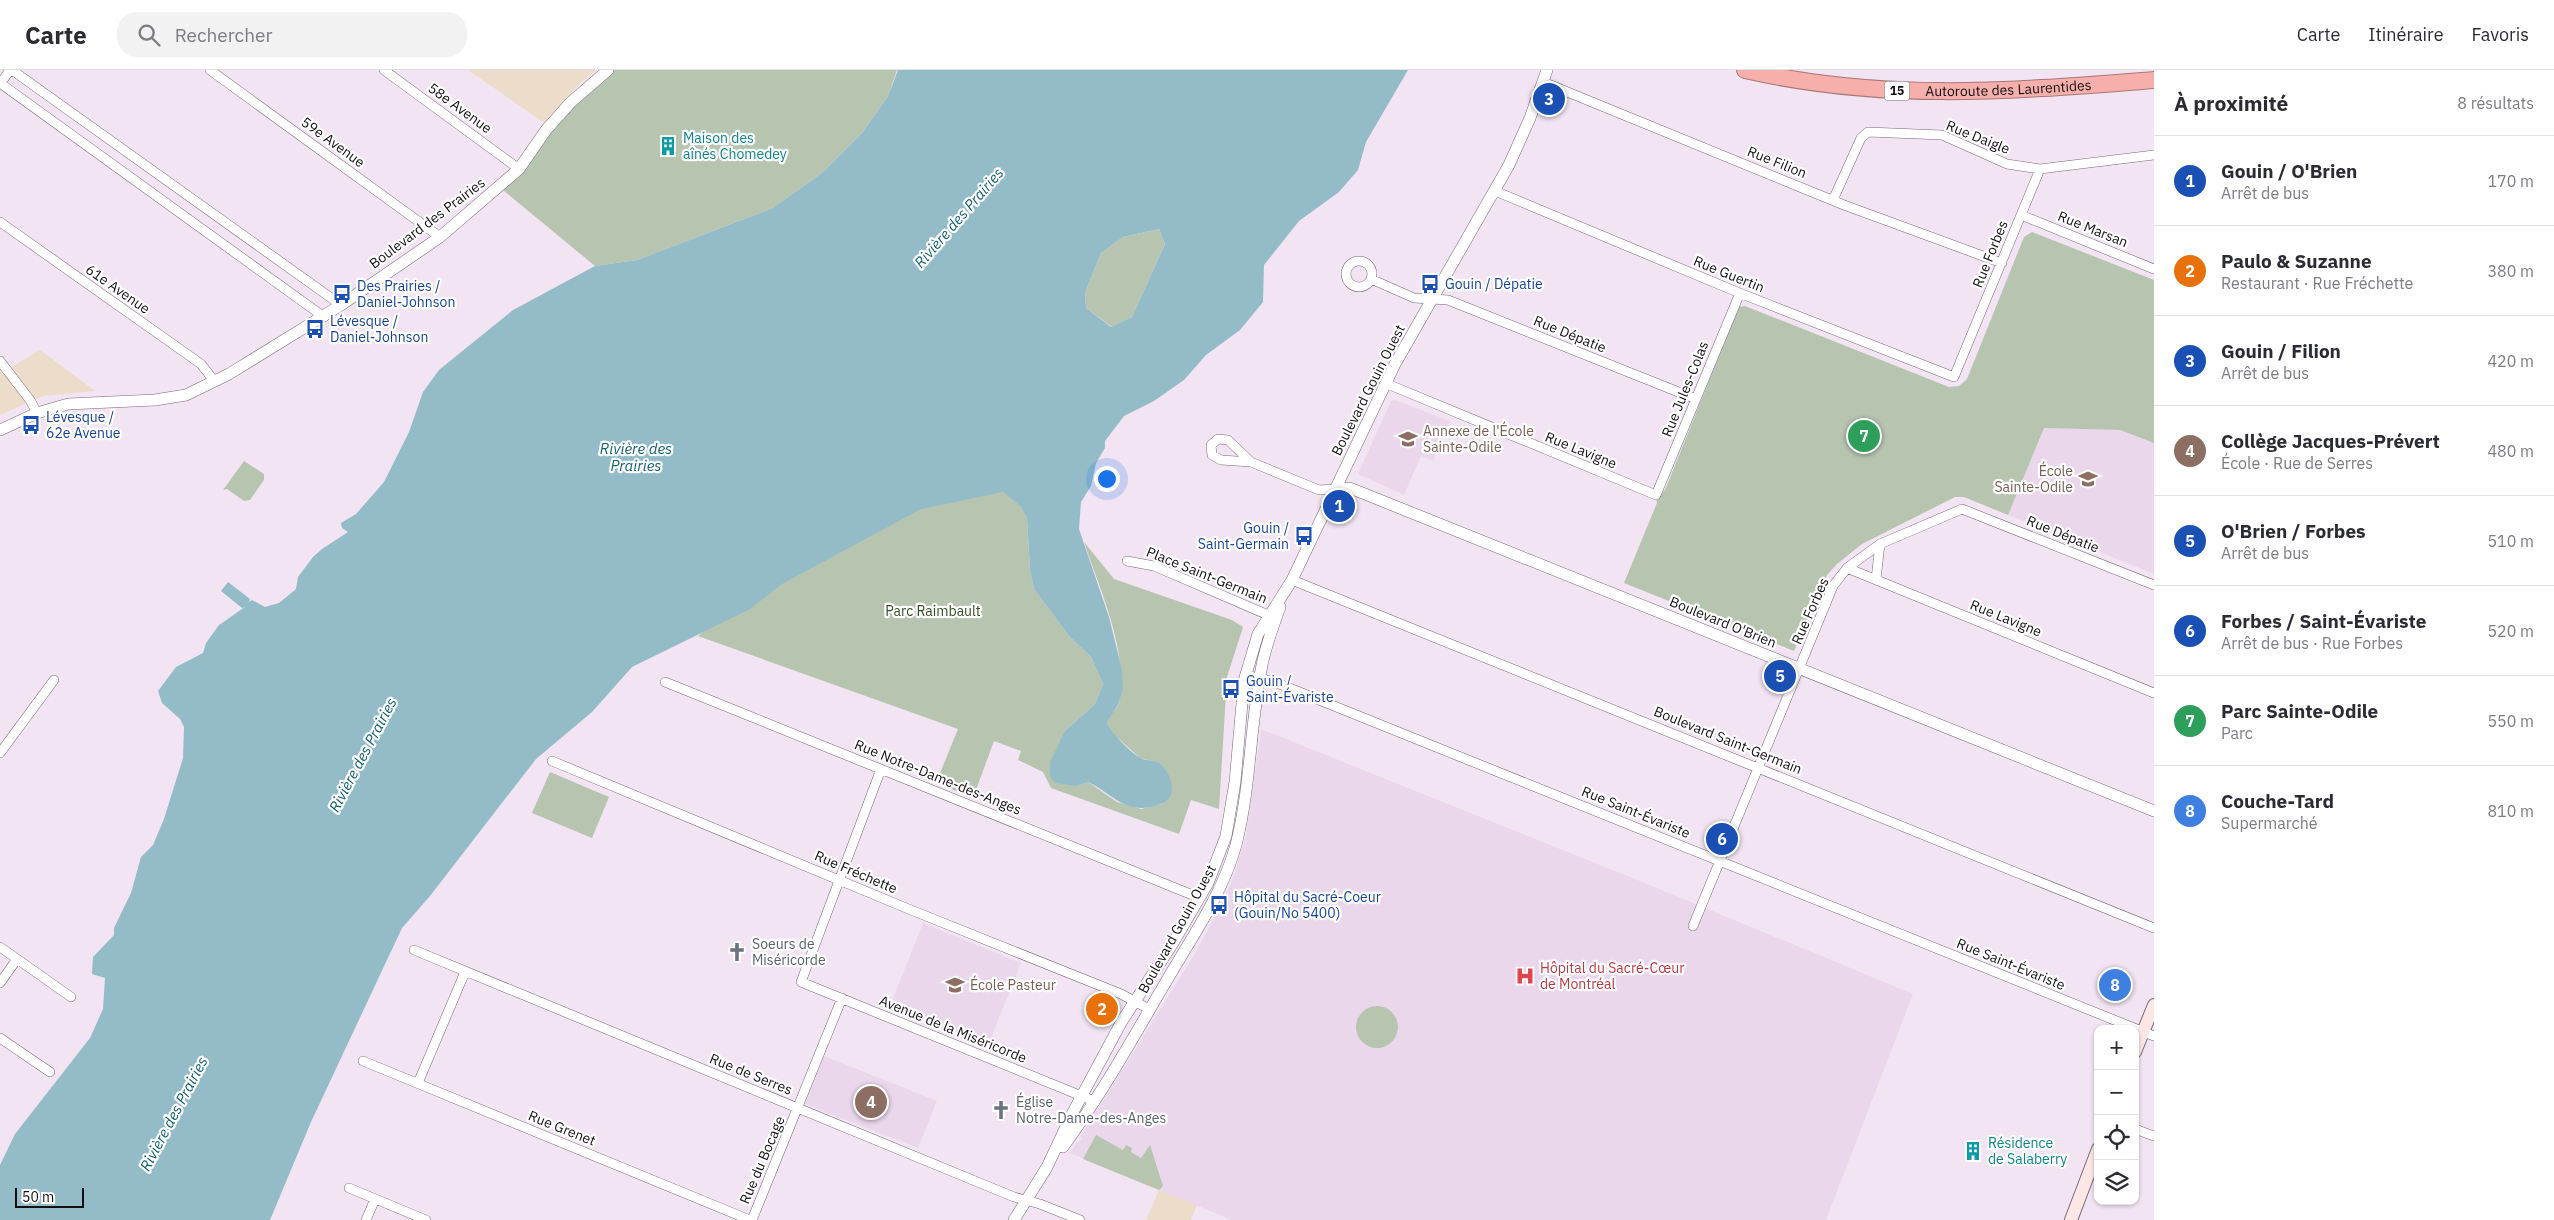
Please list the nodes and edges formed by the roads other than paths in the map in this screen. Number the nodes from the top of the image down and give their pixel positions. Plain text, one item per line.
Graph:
1 (11, 70) edge
2 (210, 70) edge
3 (384, 70) edge
4 (608, 70) edge
5 (1547, 70) edge
6 (1745, 70) edge
7 (2154, 80) edge
8 (1543, 82) junction
9 (0, 84) edge
10 (99, 132) junction
11 (88, 146) junction
12 (2154, 155) edge
13 (519, 169) junction
14 (2040, 169) junction
15 (1495, 191) junction
16 (1833, 200) junction
17 (202, 206) junction
18 (2021, 215) junction
19 (190, 220) junction
20 (0, 222) edge
21 (440, 237) junction
22 (2002, 264) junction
23 (2154, 269) edge
24 (1371, 279) dead end
25 (1740, 293) junction
26 (1433, 299) junction
27 (341, 306) junction
28 (324, 316) junction
29 (0, 361) edge
30 (1954, 377) joint
31 (215, 382) junction
32 (1385, 383) junction
33 (1696, 399) junction
34 (37, 413) junction
35 (0, 430) edge
36 (1251, 462) dead end
37 (1336, 489) junction
38 (1656, 495) joint
39 (1962, 509) joint
40 (1880, 544) junction
41 (1127, 561) dead end
42 (1847, 568) junction
43 (1876, 579) junction
44 (1292, 580) junction
45 (2154, 585) edge
46 (1273, 617) junction
47 (1800, 669) junction
48 (1245, 675) junction
49 (1260, 678) junction
50 (54, 680) dead end
51 (665, 682) dead end
52 (2154, 693) edge
53 (0, 753) edge
54 (552, 761) dead end
55 (1760, 768) junction
56 (881, 769) junction
57 (2154, 812) edge
58 (1721, 861) junction
59 (840, 879) junction
60 (1200, 898) junction
61 (1693, 926) dead end
62 (2154, 928) edge
63 (0, 947) edge
64 (414, 950) dead end
65 (17, 959) junction
66 (465, 972) junction
67 (0, 983) edge
68 (71, 997) dead end
69 (842, 998) junction
70 (1135, 1001) junction
71 (2154, 1005) edge
72 (1149, 1009) junction
73 (2149, 1034) edge
74 (0, 1038) edge
75 (2139, 1047) edge
76 (363, 1061) dead end
77 (50, 1072) dead end
78 (418, 1083) junction
79 (1083, 1096) junction
80 (1094, 1101) junction
81 (799, 1108) junction
82 (2139, 1130) edge
83 (2154, 1136) edge
84 (2094, 1160) edge
85 (1048, 1167) junction
86 (349, 1188) dead end
87 (375, 1199) junction
88 (1027, 1201) junction
89 (366, 1220) edge
90 (426, 1220) edge
91 (751, 1220) edge
92 (1014, 1220) edge
93 (1080, 1220) edge
94 (2071, 1220) edge

1 - 9 street
1 - 10 street
2 - 21 street, 59e Avenue
3 - 13 street, 58e Avenue
4 - 13 street, Boulevard des Prairies
5 - 8 street, Boulevard Gouin Ouest
6 - 7 highway, Autoroute des Laurentides / 15
8 - 15 street, Boulevard Gouin Ouest
8 - 16 street, Rue Filion
9 - 11 street
10 - 11 street
10 - 17 street
11 - 19 street
12 - 14 street, Rue Daigle
13 - 21 street, Boulevard des Prairies
14 - 16 street, Rue Daigle
14 - 18 street, Rue Forbes
15 - 25 street, Rue Guertin
15 - 26 street, Boulevard Gouin Ouest
16 - 22 street, Rue Filion
17 - 19 street
17 - 27 street
18 - 22 street, Rue Forbes
18 - 23 street, Rue Marsan
19 - 28 street
20 - 31 street, 61e Avenue
21 - 27 street, Boulevard des Prairies
22 - 30 street, Rue Forbes
24 - 26 street, Rue Dépatie
25 - 30 street, Rue Guertin
25 - 33 street, Rue Jules-Colas
26 - 32 street, Boulevard Gouin Ouest
26 - 33 street, Rue Dépatie
27 - 28 street, Boulevard des Prairies
28 - 31 street, Boulevard des Prairies
29 - 34 street
31 - 34 street, Boulevard des Prairies
32 - 37 street, Boulevard Gouin Ouest
32 - 38 street, Rue Lavigne
33 - 38 street, Rue Jules-Colas
34 - 35 street, Boulevard des Prairies
36 - 37 street
37 - 44 street, Boulevard Gouin Ouest
37 - 47 street, Boulevard O'Brien
39 - 40 street, Rue Forbes
39 - 45 street, Rue Dépatie
40 - 42 street, Rue Forbes
40 - 43 street
41 - 46 street, Place Saint-Germain
42 - 43 street, Rue Lavigne
42 - 47 street, Rue Forbes
43 - 52 street, Rue Lavigne
44 - 46 street, Boulevard Gouin Ouest
44 - 55 street, Boulevard Saint-Germain
46 - 48 street, Boulevard Gouin Ouest
46 - 49 street, Boulevard Gouin Ouest
47 - 55 street, Rue Forbes
47 - 57 street, Boulevard O'Brien
48 - 49 street, Rue Saint-Évariste
48 - 60 street, Boulevard Gouin Ouest
49 - 58 street, Rue Saint-Évariste
49 - 72 street, Boulevard Gouin Ouest
50 - 53 street
51 - 56 street, Rue Notre-Dame-des-Anges
54 - 59 street, Rue Fréchette
55 - 58 street, Rue Forbes
55 - 62 street, Boulevard Saint-Germain
56 - 59 street
56 - 60 street, Rue Notre-Dame-des-Anges
58 - 61 street, Rue Forbes
58 - 73 street, Rue Saint-Évariste
59 - 69 street, Avenue de la Miséricorde
59 - 70 street, Rue Fréchette
60 - 70 street, Boulevard Gouin Ouest
63 - 65 street
64 - 66 street, Rue de Serres
65 - 67 street
65 - 68 street
66 - 78 street
66 - 81 street, Rue de Serres
69 - 79 street, Avenue de la Miséricorde
69 - 81 street, Rue du Bocage
70 - 72 street, Rue Fréchette
70 - 79 street, Boulevard Gouin Ouest
71 - 73 main road
72 - 80 street, Boulevard Gouin Ouest
73 - 75 main road
74 - 77 street
76 - 78 street, Rue Grenet
78 - 91 street, Rue Grenet
79 - 80 street, Avenue de la Miséricorde
79 - 85 street, Boulevard Gouin Ouest
80 - 85 street, Boulevard Gouin Ouest
81 - 88 street, Rue de Serres
81 - 91 street, Rue du Bocage
82 - 83 street
84 - 94 main road
85 - 88 street, Boulevard Gouin Ouest
86 - 87 street
87 - 89 street
87 - 90 street
88 - 92 street, Boulevard Gouin Ouest
88 - 93 street, Rue de Serres

